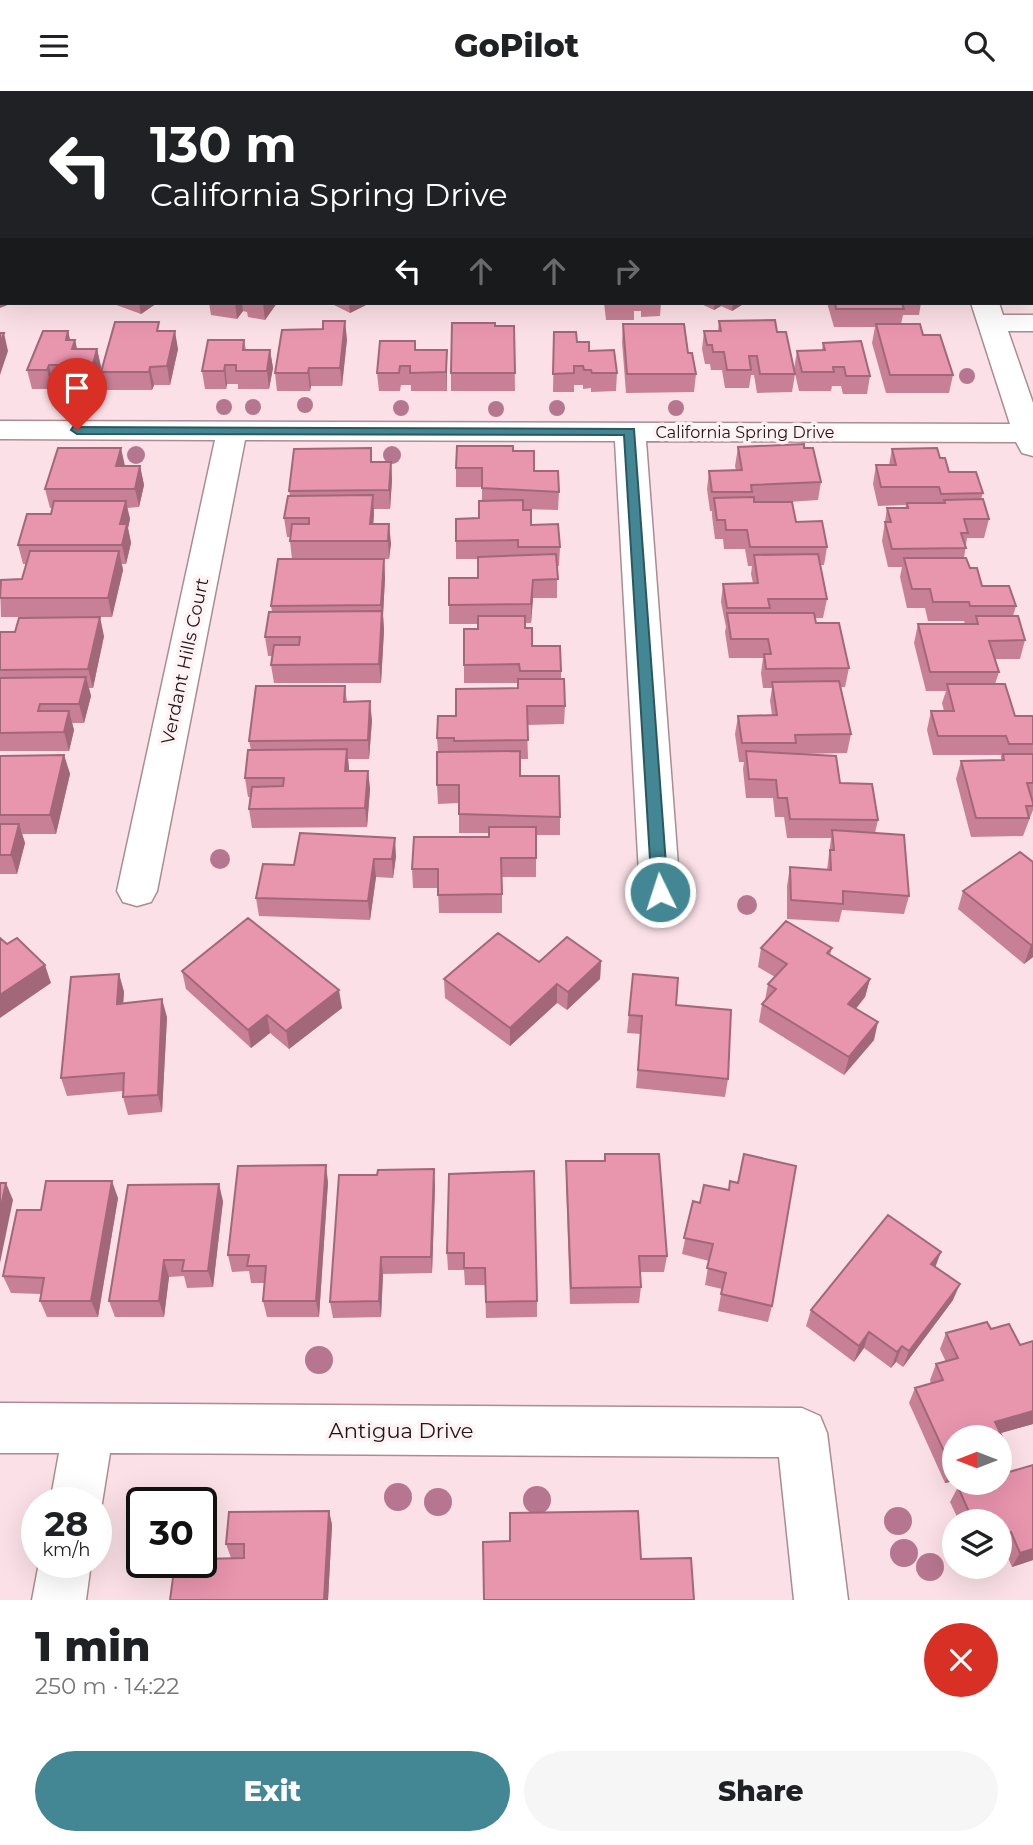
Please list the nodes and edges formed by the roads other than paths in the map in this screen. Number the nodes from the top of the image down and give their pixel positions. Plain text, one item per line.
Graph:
1 (988, 313) edge
2 (1033, 323) edge
3 (0, 430) edge
4 (232, 430) junction
5 (630, 432) junction
6 (1031, 440) edge
7 (137, 891) dead end
8 (660, 892) dead end
9 (0, 1428) edge
10 (89, 1429) junction
11 (79, 1487) edge
12 (63, 1578) edge
13 (59, 1600) edge
14 (821, 1600) edge

1 - 2 street
1 - 6 street
3 - 4 street, California Spring Drive
4 - 5 street, California Spring Drive
4 - 7 street, Verdant Hills Court
5 - 6 street, California Spring Drive
5 - 8 street
9 - 10 street, Antigua Drive
10 - 11 street
10 - 14 street, Antigua Drive
12 - 13 street

